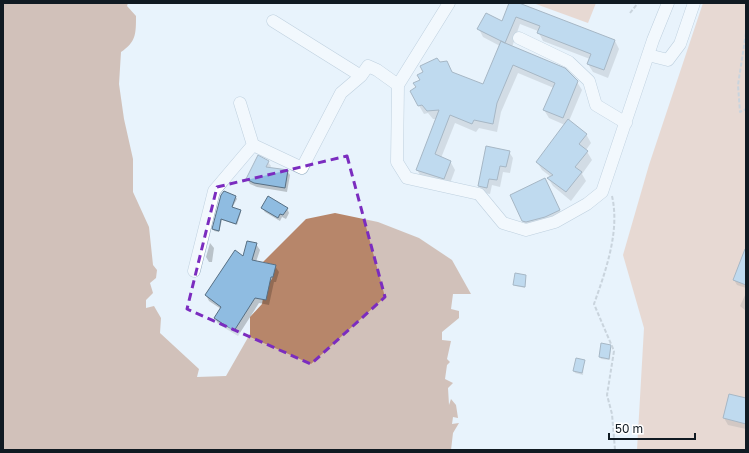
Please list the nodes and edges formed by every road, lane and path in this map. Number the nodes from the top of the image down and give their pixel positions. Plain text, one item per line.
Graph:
1 (449, 3) edge
2 (638, 3) edge
3 (668, 3) edge
4 (694, 3) edge
5 (630, 13) dead end
6 (273, 21) dead end
7 (746, 33) edge
8 (519, 38) dead end
9 (648, 55) junction
10 (361, 76) junction
11 (398, 85) junction
12 (240, 103) dead end
13 (746, 109) edge
14 (626, 123) junction
15 (253, 145) junction
16 (608, 177) junction
17 (194, 271) dead end
18 (615, 450) edge

1 - 11 lane
2 - 5 path
3 - 9 lane
4 - 9 lane
6 - 10 lane
7 - 13 path
8 - 14 lane
9 - 14 lane
10 - 11 lane
10 - 15 lane
11 - 16 lane
12 - 15 lane
14 - 16 lane
15 - 17 lane
16 - 18 path

